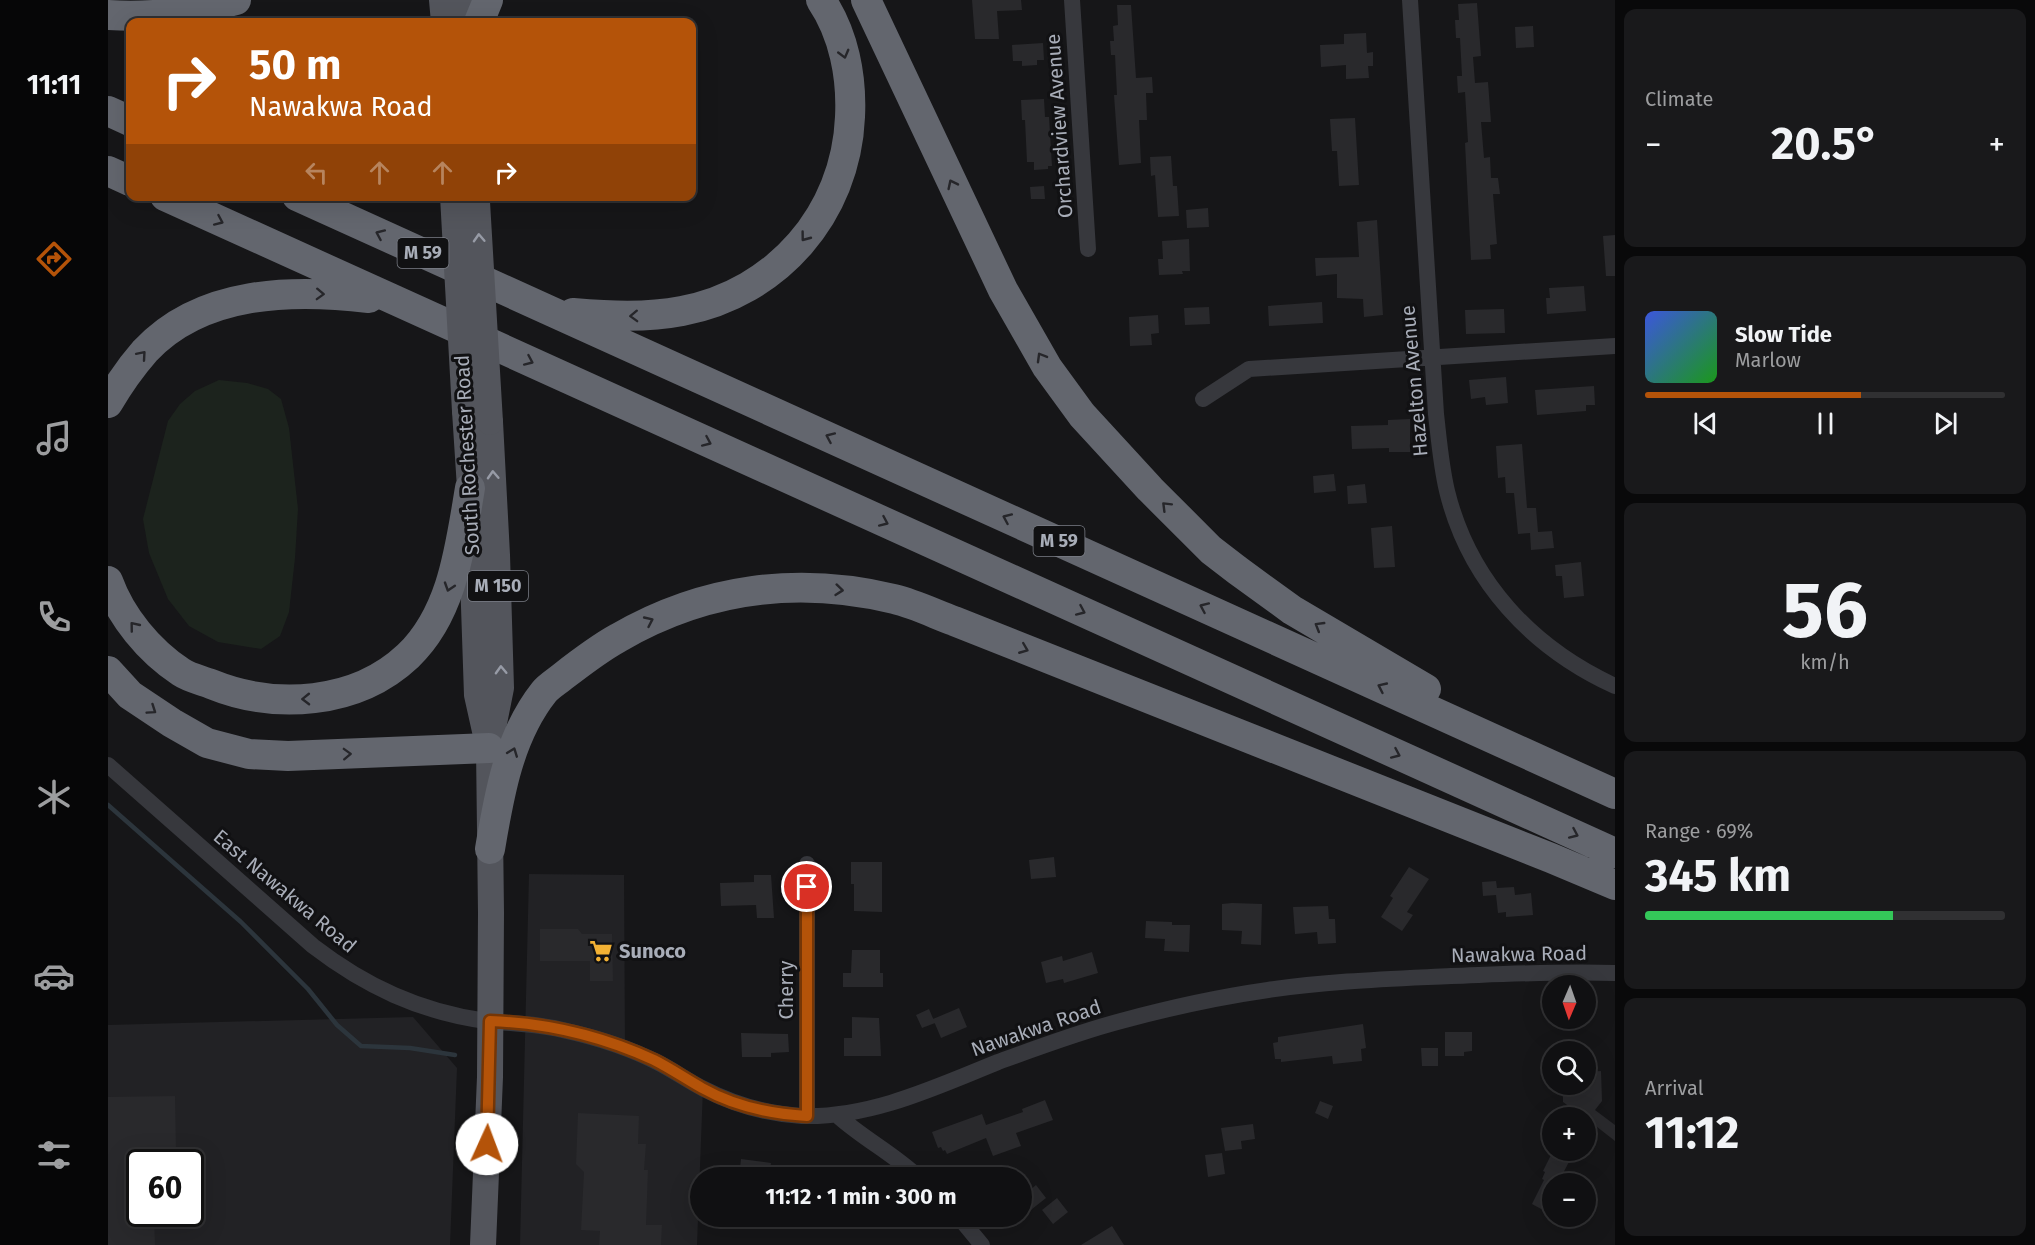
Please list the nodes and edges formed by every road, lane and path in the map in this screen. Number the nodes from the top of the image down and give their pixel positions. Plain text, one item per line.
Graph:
1 (236, 0) edge
2 (442, 0) edge
3 (467, 0) edge
4 (488, 0) edge
5 (821, 0) edge
6 (866, 0) edge
7 (1072, 0) edge
8 (1410, 0) edge
9 (108, 15) edge
10 (444, 18) edge
11 (469, 18) edge
12 (481, 18) edge
13 (108, 111) edge
14 (126, 119) edge
15 (108, 171) edge
16 (126, 179) edge
17 (176, 201) edge
18 (308, 201) edge
19 (469, 201) edge
20 (469, 201) edge
21 (1088, 249) dead end
22 (399, 302) junction
23 (548, 310) junction
24 (1615, 346) edge
25 (1433, 358) junction
26 (1203, 399) dead end
27 (108, 403) edge
28 (470, 489) junction
29 (108, 581) edge
30 (108, 671) edge
31 (1615, 686) edge
32 (489, 748) junction
33 (108, 765) edge
34 (1569, 773) junction
35 (1615, 794) edge
36 (490, 849) junction
37 (1615, 853) edge
38 (807, 864) dead end
39 (1615, 885) edge
40 (1615, 974) edge
41 (490, 1021) junction
42 (837, 1115) junction
43 (807, 1116) junction
44 (906, 1167) edge
45 (967, 1227) edge
46 (483, 1245) edge
47 (981, 1245) edge

1 - 9 highway
2 - 10 main road
3 - 11 main road
4 - 12 highway
5 -> 23 highway
34 -> 6 highway
7 - 21 street, Orchardview Avenue
8 - 25 street, Hazelton Avenue
13 - 14 highway
15 - 16 highway
17 -> 22 highway
23 -> 18 highway, M 59
19 - 28 main road, South Rochester Road / M 150, bridge
32 -> 20 main road, South Rochester Road / M 150, bridge
27 -> 22 highway
22 -> 37 highway
34 -> 23 highway, M 59
24 - 25 street
25 - 26 street
25 - 31 street, Hazelton Avenue
28 -> 29 highway
28 - 32 main road, South Rochester Road / M 150
30 -> 32 highway
32 - 36 main road, South Rochester Road / M 150
33 - 41 street, East Nawakwa Road
34 - 35 highway, M 59
36 -> 39 highway
36 - 41 main road, South Rochester Road / M 150
38 - 43 street, Cherry
40 - 42 street, Nawakwa Road
41 - 43 street, Nawakwa Road
41 - 46 main road, South Rochester Road / M 150
42 - 43 street, Nawakwa Road
42 - 44 street
45 - 47 street

